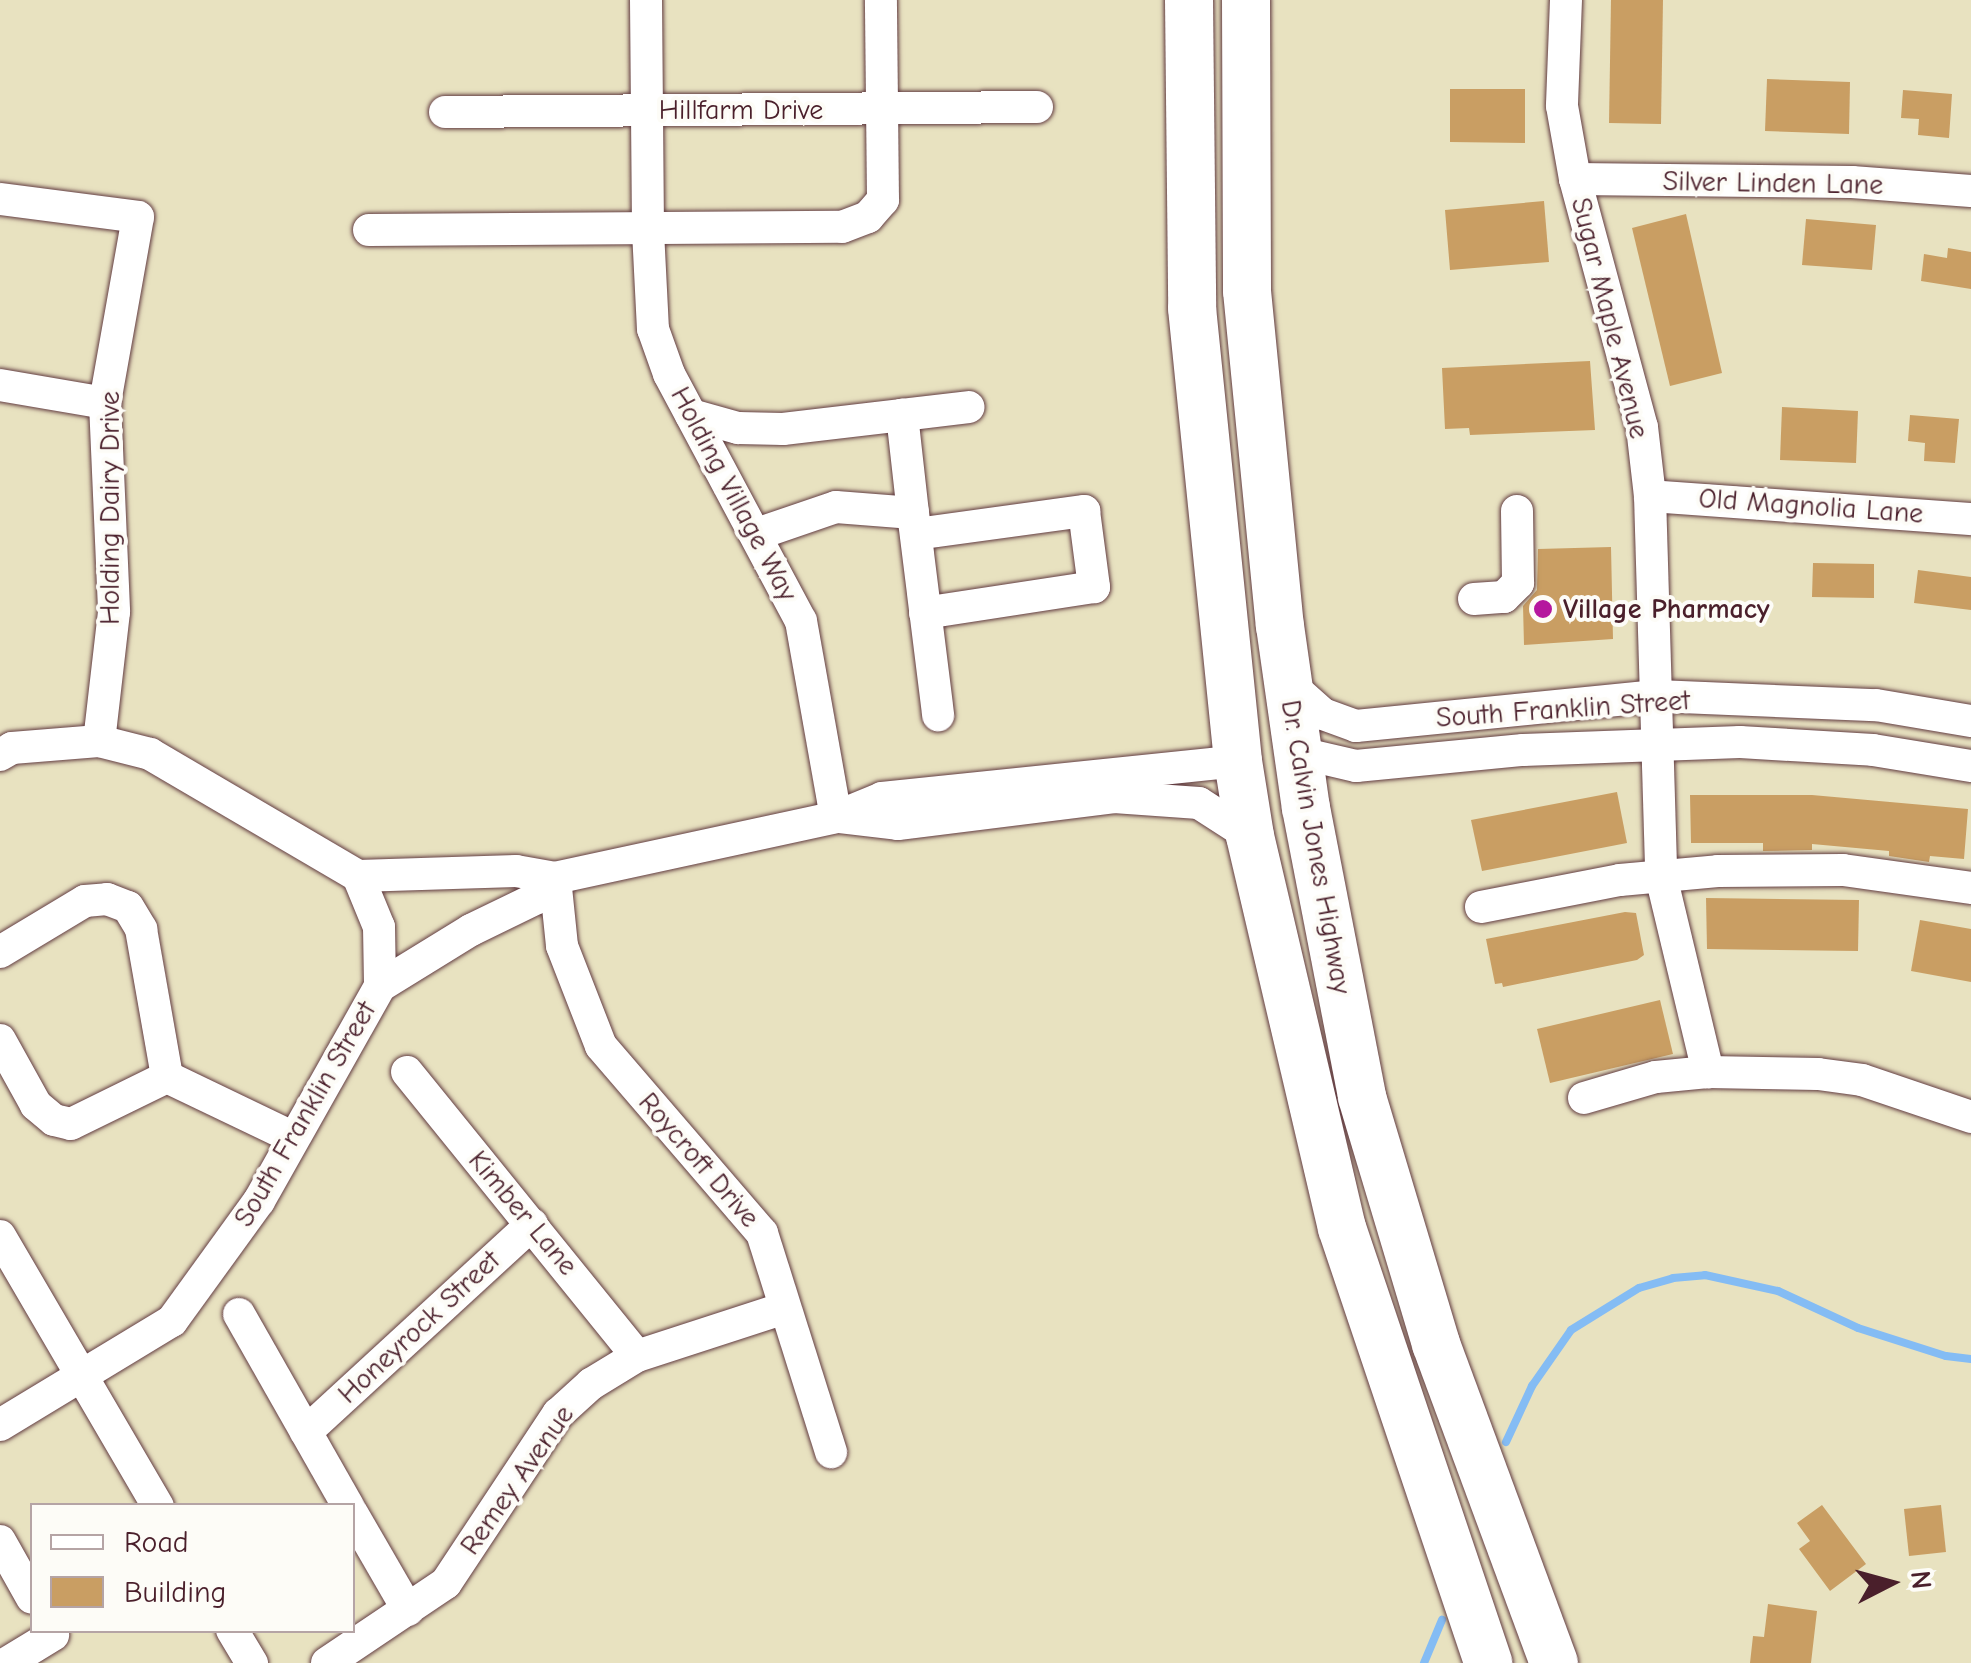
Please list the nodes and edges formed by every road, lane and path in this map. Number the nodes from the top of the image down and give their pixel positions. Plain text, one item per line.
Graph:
1 (646, 0) edge
2 (881, 0) edge
3 (1189, 0) edge
4 (1226, 0) edge
5 (1246, 0) edge
6 (1566, 0) edge
7 (1037, 107) dead end
8 (883, 109) junction
9 (646, 110) junction
10 (445, 112) dead end
11 (1575, 179) junction
12 (1971, 191) edge
13 (0, 200) edge
14 (369, 230) dead end
15 (648, 231) junction
16 (1247, 291) junction
17 (0, 385) edge
18 (105, 403) junction
19 (969, 407) dead end
20 (902, 414) junction
21 (691, 415) junction
22 (738, 428) junction
23 (714, 458) junction
24 (1210, 491) junction
25 (1650, 496) junction
26 (1517, 511) dead end
27 (1971, 519) edge
28 (915, 524) junction
29 (757, 534) junction
30 (1474, 598) dead end
31 (925, 613) junction
32 (1287, 682) junction
33 (1657, 696) junction
34 (938, 715) dead end
35 (1971, 720) edge
36 (99, 741) junction
37 (1656, 742) junction
38 (1296, 752) junction
39 (0, 755) edge
40 (1238, 761) junction
41 (1971, 766) edge
42 (836, 817) junction
43 (1250, 836) junction
44 (358, 876) junction
45 (1661, 876) junction
46 (555, 878) junction
47 (1971, 888) edge
48 (1481, 907) dead end
49 (0, 952) edge
50 (380, 986) junction
51 (0, 1040) edge
52 (1354, 1058) junction
53 (407, 1072) dead end
54 (1708, 1072) junction
55 (167, 1077) junction
56 (10, 1082) edge
57 (1584, 1098) dead end
58 (1971, 1117) edge
59 (292, 1137) junction
60 (532, 1224) junction
61 (0, 1236) edge
62 (782, 1308) junction
63 (238, 1314) dead end
64 (636, 1356) junction
65 (82, 1377) junction
66 (0, 1426) edge
67 (306, 1432) junction
68 (831, 1452) dead end
69 (1428, 1484) junction
70 (156, 1503) edge
71 (346, 1503) edge
72 (355, 1518) edge
73 (0, 1541) edge
74 (30, 1594) edge
75 (408, 1610) junction
76 (234, 1633) edge
77 (58, 1643) edge
78 (7, 1663) edge
79 (252, 1663) edge
80 (327, 1663) edge
81 (1488, 1663) edge
82 (1520, 1663) edge
83 (1554, 1663) edge

1 - 9 street, Holding Village Way
2 - 8 street
3 - 24 highway, Dr. Calvin Jones Highway
4 - 16 highway
5 - 16 highway, Dr. Calvin Jones Highway
6 - 11 street, Sugar Maple Avenue
7 - 8 street, Hillfarm Drive
8 - 9 street, Hillfarm Drive
8 - 15 street
9 - 10 street, Hillfarm Drive
9 - 15 street, Holding Village Way
11 - 12 street, Silver Linden Lane
11 - 25 street, Sugar Maple Avenue
13 - 18 street, Holding Dairy Drive
14 - 15 street
15 - 21 street, Holding Village Way
16 - 32 highway, Dr. Calvin Jones Highway
17 - 18 street
18 - 36 street, Holding Dairy Drive
19 - 20 street
20 - 22 street
20 - 28 street
21 - 22 street
21 - 23 street, Holding Village Way
22 - 23 street
23 - 29 street, Holding Village Way
24 - 38 highway
24 - 40 highway, Dr. Calvin Jones Highway
25 - 27 street, Old Magnolia Lane
25 - 33 street, Sugar Maple Avenue
26 - 30 street
28 - 29 street
28 - 31 street
28 - 31 street
29 - 42 street, Holding Village Way
31 - 34 street
32 - 33 street, South Franklin Street
32 - 38 highway, Dr. Calvin Jones Highway
33 - 35 street, South Franklin Street
33 - 37 street, Sugar Maple Avenue
36 - 39 street
36 - 44 street
37 - 38 street, South Franklin Street
37 - 41 street, South Franklin Street
37 - 45 street, Sugar Maple Avenue
38 - 52 highway, Dr. Calvin Jones Highway
40 - 42 street, South Franklin Street
40 - 43 highway, Dr. Calvin Jones Highway
40 - 52 highway
42 - 43 street, South Franklin Street
42 - 46 street, South Franklin Street
43 - 69 highway, Dr. Calvin Jones Highway
44 - 46 street, South Franklin Street
44 - 50 street, South Franklin Street
45 - 47 street
45 - 48 street
45 - 54 street, Sugar Maple Avenue
46 - 50 street, South Franklin Street
46 - 62 street, Roycroft Drive
49 - 55 street
50 - 59 street, South Franklin Street
51 - 56 street
52 - 83 highway, Dr. Calvin Jones Highway
53 - 60 street, Kimber Lane
54 - 57 street
54 - 58 street
55 - 56 street
55 - 59 street
59 - 65 street, South Franklin Street
60 - 64 street, Kimber Lane
60 - 67 street, Honeyrock Street
61 - 65 street
62 - 64 street, Remey Avenue
62 - 68 street, Roycroft Drive
63 - 67 street
64 - 75 street, Remey Avenue
65 - 66 street, South Franklin Street
65 - 70 street
67 - 71 street
69 - 81 highway, Dr. Calvin Jones Highway
69 - 82 highway
72 - 75 street
73 - 74 street
75 - 80 street, Remey Avenue
76 - 79 street
77 - 78 street

